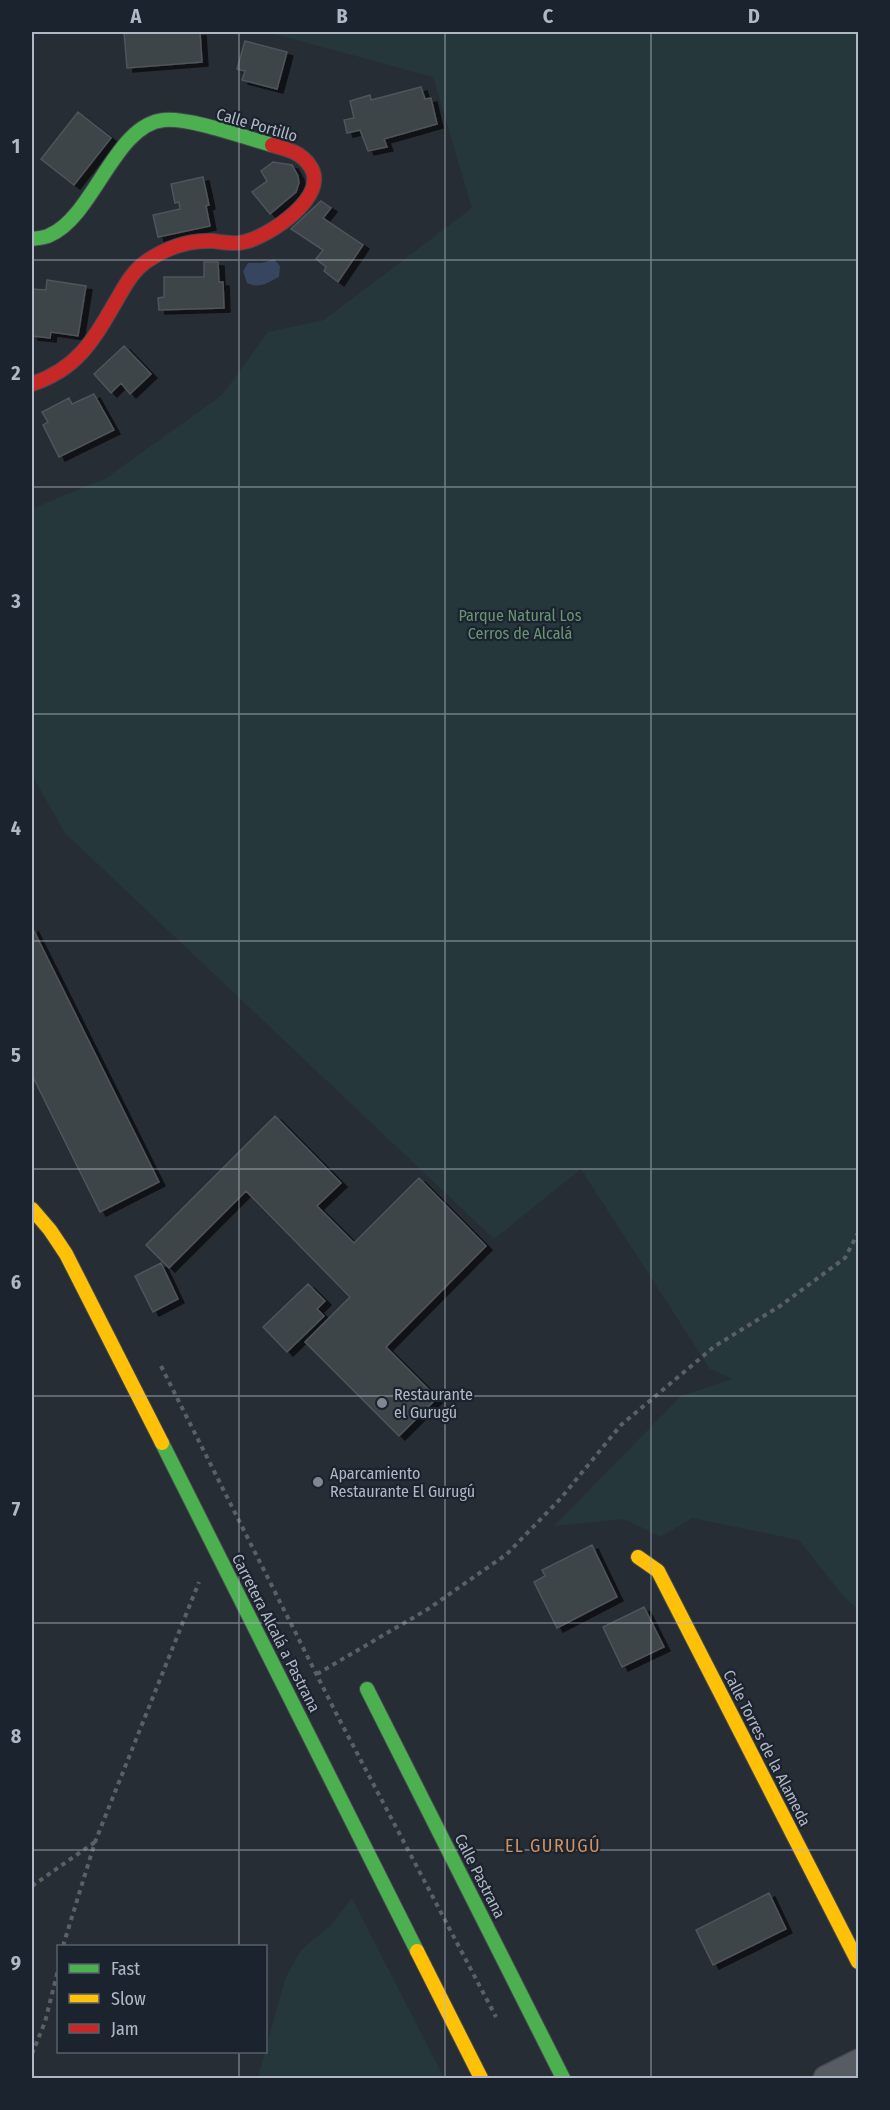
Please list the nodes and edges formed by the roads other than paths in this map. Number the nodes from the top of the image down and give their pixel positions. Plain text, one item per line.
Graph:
1 (32, 239) edge
2 (32, 384) edge
3 (32, 1209) edge
4 (638, 1557) dead end
5 (367, 1689) dead end
6 (858, 1962) edge
7 (858, 2062) edge
8 (481, 2078) edge
9 (563, 2079) edge
10 (826, 2079) edge

1 - 2 street, Calle Portillo
3 - 8 street, Carretera Alcalá a Pastrana
4 - 6 street, Calle Torres de la Alameda
5 - 9 street, Calle Pastrana
7 - 10 street

